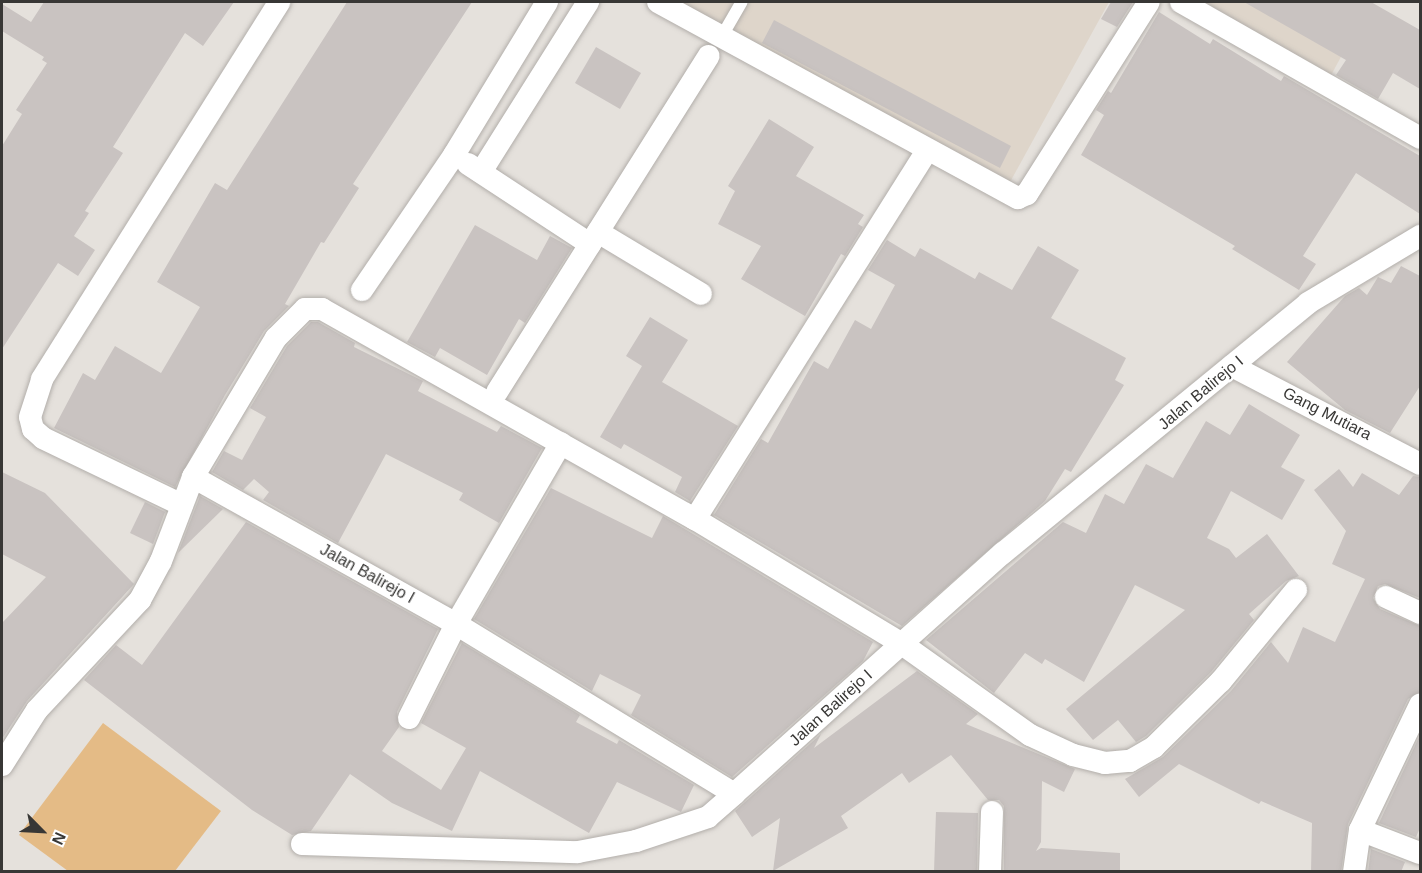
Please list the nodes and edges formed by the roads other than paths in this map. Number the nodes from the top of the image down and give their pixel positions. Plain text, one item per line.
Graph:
1 (279, 2) edge
2 (547, 2) edge
3 (588, 2) edge
4 (658, 2) edge
5 (742, 2) edge
6 (1149, 2) edge
7 (1181, 2) edge
8 (722, 36) junction
9 (709, 56) dead end
10 (1420, 138) edge
11 (927, 151) junction
12 (454, 155) junction
13 (481, 172) junction
14 (1420, 236) edge
15 (594, 238) junction
16 (362, 290) dead end
17 (701, 294) dead end
18 (1232, 366) junction
19 (497, 392) dead end
20 (561, 443) junction
21 (1420, 464) edge
22 (194, 477) junction
23 (182, 505) junction
24 (695, 519) junction
25 (1296, 590) dead end
26 (1386, 597) dead end
27 (1420, 614) edge
28 (456, 624) junction
29 (902, 644) junction
30 (1420, 705) edge
31 (409, 718) dead end
32 (2, 765) edge
33 (734, 795) junction
34 (992, 812) dead end
35 (1360, 830) junction
36 (302, 844) dead end
37 (1420, 853) edge
38 (990, 872) edge
39 (1354, 872) edge

1 - 23 street
2 - 12 street
3 - 13 street
4 - 8 street
5 - 8 lane
6 - 11 street
7 - 10 street
8 - 11 street
9 - 15 street
11 - 24 street
12 - 13 street
12 - 16 street
13 - 15 street
14 - 18 street, Jalan Balirejo I
15 - 17 street
15 - 19 street
18 - 21 street, Gang Mutiara
18 - 29 street, Jalan Balirejo I
20 - 22 street
20 - 24 street
20 - 28 street
22 - 23 street
22 - 28 street, Jalan Balirejo I
23 - 32 street
24 - 29 street
25 - 29 street
26 - 27 street
28 - 31 street
28 - 33 street, Jalan Balirejo I
29 - 33 street, Jalan Balirejo I
30 - 35 street
33 - 36 street
34 - 38 street
35 - 37 street
35 - 39 street

